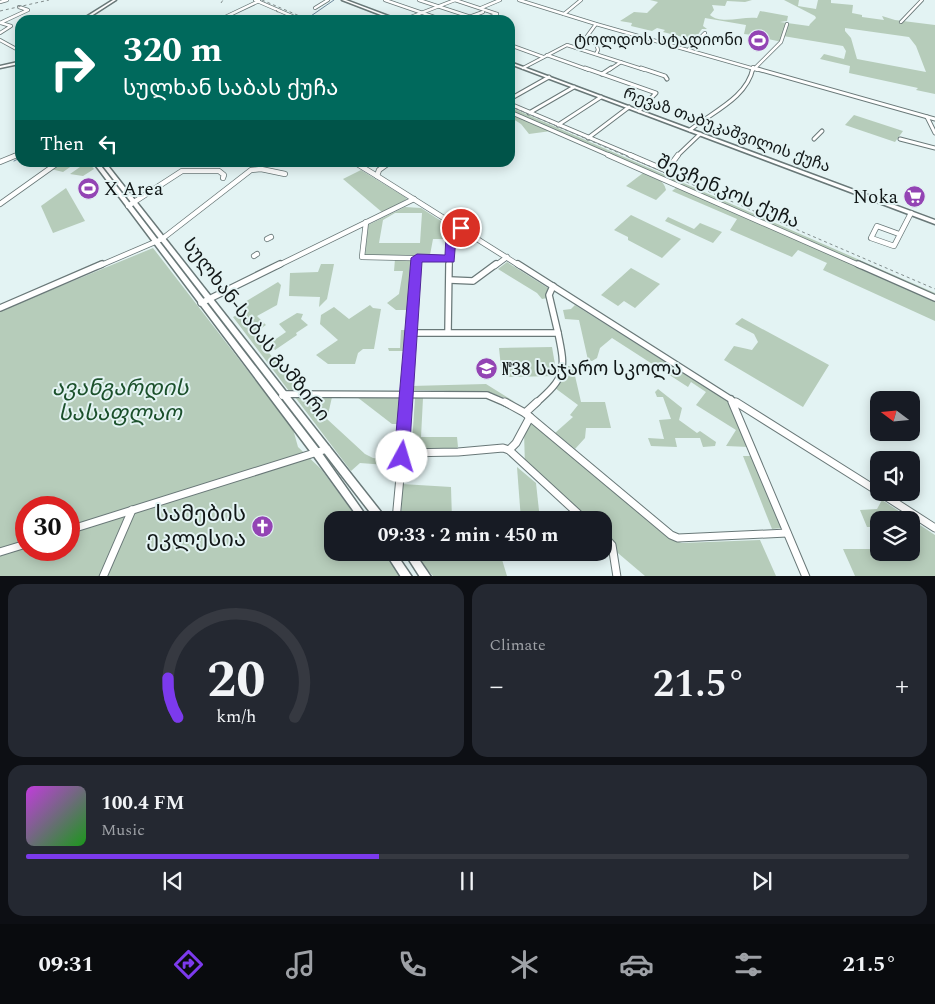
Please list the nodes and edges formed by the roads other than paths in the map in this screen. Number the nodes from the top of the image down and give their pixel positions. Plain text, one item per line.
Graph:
1 (8, 0) edge
2 (116, 0) edge
3 (328, 0) edge
4 (344, 0) edge
5 (385, 0) edge
6 (419, 0) edge
7 (455, 0) edge
8 (467, 0) edge
9 (500, 0) edge
10 (519, 0) edge
11 (581, 0) edge
12 (922, 0) edge
13 (257, 1) edge
14 (0, 2) edge
15 (462, 2) junction
16 (438, 6) junction
17 (19, 7) dead end
18 (315, 8) dead end
19 (482, 10) junction
20 (422, 13) junction
21 (564, 14) junction
22 (17, 15) edge
23 (90, 15) edge
24 (229, 15) edge
25 (289, 15) edge
26 (384, 15) edge
27 (417, 15) edge
28 (428, 15) edge
29 (464, 15) edge
30 (473, 15) edge
31 (495, 15) edge
32 (15, 16) edge
33 (901, 22) dead end
34 (0, 23) edge
35 (596, 24) junction
36 (787, 24) dead end
37 (0, 33) edge
38 (705, 33) dead end
39 (0, 40) edge
40 (515, 47) edge
41 (15, 48) edge
42 (689, 50) junction
43 (596, 54) junction
44 (545, 56) junction
45 (15, 62) edge
46 (621, 62) junction
47 (515, 64) edge
48 (0, 67) edge
49 (754, 67) junction
50 (523, 68) junction
51 (602, 74) junction
52 (549, 77) junction
53 (667, 79) dead end
54 (574, 86) junction
55 (515, 96) edge
56 (601, 97) junction
57 (515, 106) edge
58 (629, 107) junction
59 (639, 111) junction
60 (529, 113) junction
61 (515, 114) edge
62 (927, 117) junction
63 (935, 120) edge
64 (558, 125) junction
65 (690, 130) junction
66 (822, 131) dead end
67 (935, 133) edge
68 (700, 134) junction
69 (588, 138) junction
70 (900, 139) dead end
71 (814, 140) dead end
72 (935, 148) edge
73 (15, 156) edge
74 (0, 162) edge
75 (52, 167) edge
76 (99, 167) edge
77 (105, 167) edge
78 (362, 167) edge
79 (383, 167) edge
80 (257, 169) joint
81 (285, 174) dead end
82 (377, 176) junction
83 (223, 178) dead end
84 (414, 199) junction
85 (0, 204) edge
86 (130, 205) junction
87 (911, 213) junction
88 (366, 222) junction
89 (935, 222) edge
90 (461, 228) junction
91 (899, 234) junction
92 (158, 240) junction
93 (507, 257) junction
94 (417, 258) junction
95 (450, 259) junction
96 (450, 280) junction
97 (553, 286) junction
98 (935, 298) edge
99 (205, 302) junction
100 (0, 308) edge
101 (448, 332) junction
102 (412, 333) junction
103 (558, 333) junction
104 (285, 394) junction
105 (408, 395) junction
106 (730, 398) junction
107 (276, 400) junction
108 (528, 415) junction
109 (327, 449) junction
110 (509, 450) junction
111 (316, 452) junction
112 (402, 453) junction
113 (870, 486) edge
114 (893, 501) edge
115 (132, 510) junction
116 (359, 511) edge
117 (375, 511) edge
118 (397, 511) edge
119 (575, 511) edge
120 (80, 527) edge
121 (935, 528) edge
122 (786, 533) junction
123 (612, 545) edge
124 (15, 547) edge
125 (0, 552) edge
126 (396, 561) edge
127 (415, 561) edge
128 (103, 576) edge
129 (407, 576) edge
130 (426, 576) edge
131 (617, 576) edge
132 (806, 576) edge

1 - 14 street
2 - 23 main road
3 - 18 street
4 - 26 main road
5 - 20 street
6 - 16 street
7 - 15 street
7 - 16 street
8 - 15 street
9 - 19 street
10 - 21 street
11 - 21 street
12 - 33 street
13 - 24 street
13 - 25 street
15 - 19 street
16 - 20 street
16 - 29 street
17 - 22 street
19 - 30 street
19 - 31 street
20 - 27 street
20 - 28 street
21 - 35 street
32 - 34 street
34 - 37 street
35 - 42 street
35 - 43 street
36 - 49 street
38 - 42 street
39 - 41 street
40 - 44 street
42 - 49 street
43 - 44 street
43 - 46 street
44 - 50 street
44 - 51 street
45 - 48 main road
46 - 51 street
46 - 53 street
47 - 50 main road, რევაზ თაბუკაშვილის ქუჩა
49 - 62 street
49 - 65 street
50 - 52 main road, რევაზ თაბუკაშვილის ქუჩა
51 - 59 street
52 - 54 main road, რევაზ თაბუკაშვილის ქუჩა
52 - 55 street
54 - 56 main road, რევაზ თაბუკაშვილის ქუჩა
54 - 60 street
56 - 58 main road, რევაზ თაბუკაშვილის ქუჩა
56 - 64 street
57 - 60 street
58 - 59 main road, რევაზ თაბუკაშვილის ქუჩა
58 - 69 street
59 - 65 main road, რევაზ თაბუკაშვილის ქუჩა
60 - 64 street
61 - 98 street, შევჩენკოს ქუჩა
62 - 63 street
62 - 67 street
64 - 69 street
65 - 68 main road, რევაზ თაბუკაშვილის ქუჩა
66 - 71 street
68 - 69 street
68 - 87 main road, რევაზ თაბუკაშვილის ქუჩა
70 - 72 street
73 - 74 street
75 - 85 street
76 - 86 main road, სულხან-საბას გამზირი
77 - 86 main road, სულხან-საბას გამზირი
78 - 82 street
79 - 82 street
80 - 81 street
80 - 92 street
82 - 84 street
83 - 86 street
84 - 88 street
84 - 90 street
86 - 92 main road, სულხან-საბას გამზირი
87 - 89 main road, რევაზ თაბუკაშვილის ქუჩა
87 - 91 street
88 - 94 street
88 - 99 street
90 - 93 street
90 - 95 street
91 - 91 street
92 - 99 main road, სულხან-საბას გამზირი
92 - 100 street
93 - 96 street
93 - 97 street
94 - 95 street
94 - 102 street
95 - 96 street
96 - 101 street
97 - 103 street
97 - 106 street
99 - 104 main road, სულხან-საბას გამზირი
99 - 107 main road, სულხან-საბას გამზირი
101 - 102 street
101 - 103 street
102 - 105 street
103 - 108 street
104 - 105 street
104 - 107 street
104 - 109 main road, სულხან-საბას გამზირი
105 - 108 street
105 - 112 street
106 - 113 street
106 - 122 street
107 - 111 main road, სულხან-საბას გამზირი
108 - 110 street
108 - 122 street
109 - 111 street
109 - 117 main road, სულხან-საბას გამზირი
110 - 112 street
110 - 119 street
111 - 115 street
111 - 116 main road, სულხან-საბას გამზირი
112 - 118 street
114 - 121 street
115 - 120 street
115 - 128 street
122 - 132 street
123 - 131 street
124 - 125 street
126 - 129 main road
127 - 130 main road

